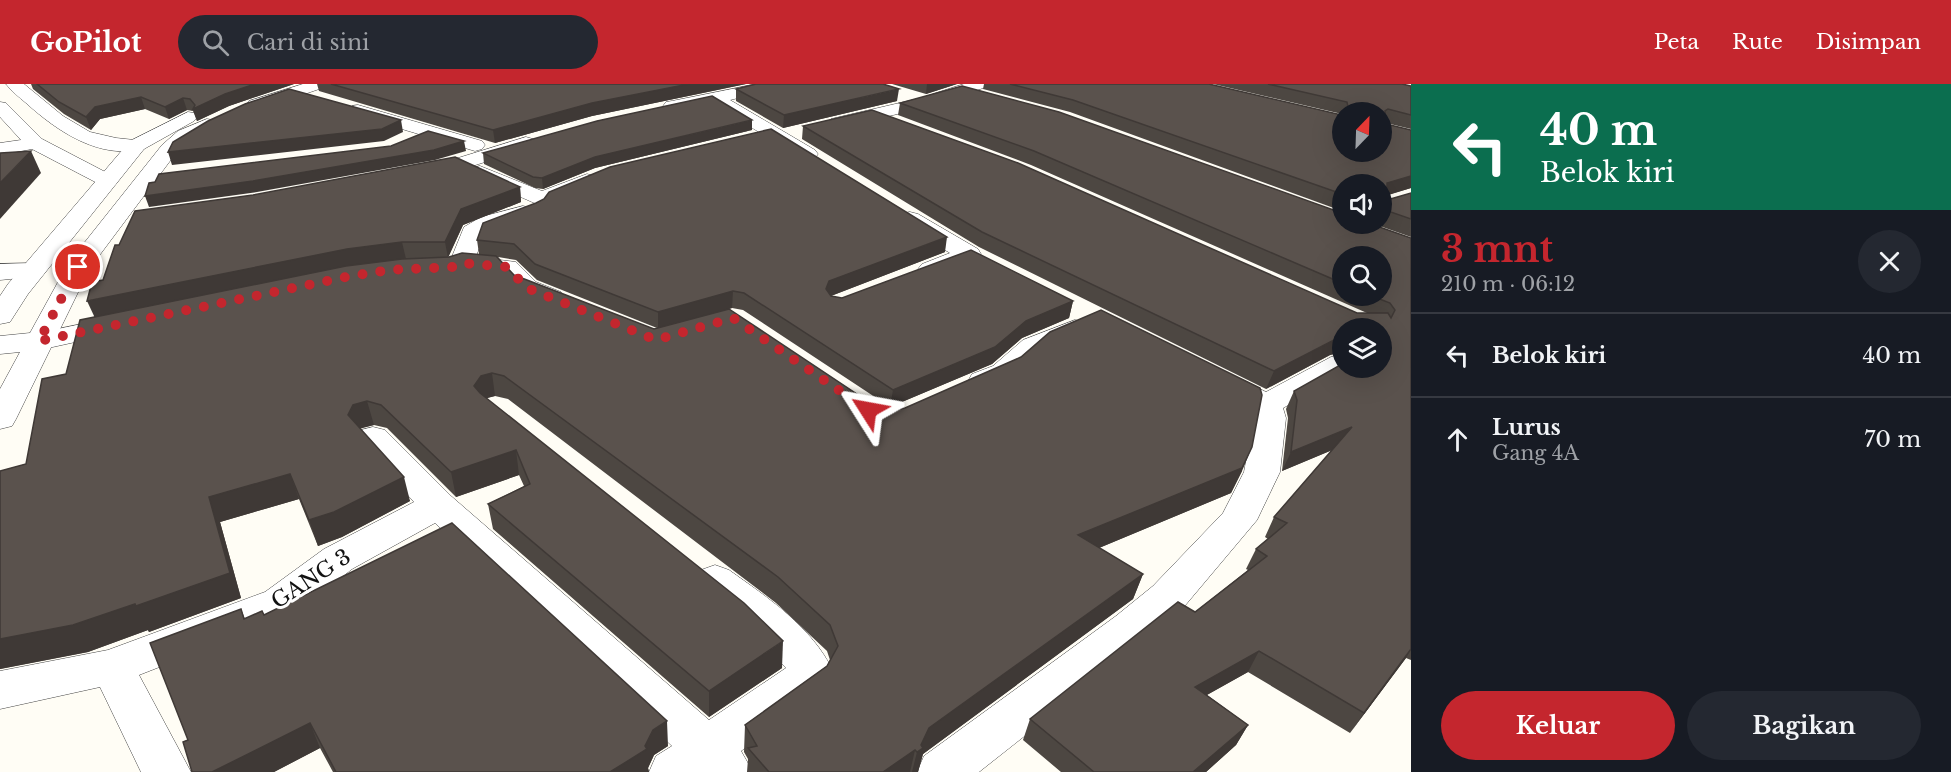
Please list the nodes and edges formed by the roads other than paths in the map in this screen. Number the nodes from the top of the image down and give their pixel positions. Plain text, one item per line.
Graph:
1 (14, 84) edge
2 (287, 88) edge
3 (757, 89) edge
4 (986, 91) edge
5 (897, 93) edge
6 (29, 96) junction
7 (327, 96) edge
8 (715, 98) junction
9 (0, 102) edge
10 (926, 102) junction
11 (0, 107) edge
12 (227, 109) junction
13 (654, 110) edge
14 (874, 115) junction
15 (907, 127) edge
16 (432, 131) junction
17 (778, 134) junction
18 (548, 136) edge
19 (741, 141) edge
20 (403, 142) edge
21 (35, 143) junction
22 (137, 145) junction
23 (0, 149) edge
24 (497, 152) junction
25 (462, 162) junction
26 (829, 167) edge
27 (177, 172) edge
28 (404, 174) edge
29 (603, 174) edge
30 (147, 176) junction
31 (108, 181) junction
32 (539, 198) junction
33 (887, 205) edge
34 (141, 217) edge
35 (113, 221) junction
36 (33, 271) junction
37 (0, 272) edge
38 (915, 275) edge
39 (1061, 302) edge
40 (579, 309) edge
41 (0, 316) edge
42 (141, 320) edge
43 (39, 341) junction
44 (0, 345) edge
45 (1332, 369) edge
46 (1197, 370) edge
47 (962, 390) edge
48 (1266, 405) junction
49 (0, 419) edge
50 (373, 437) dead end
51 (438, 505) junction
52 (689, 560) edge
53 (112, 667) junction
54 (0, 690) edge
55 (703, 764) edge
56 (166, 772) edge
57 (942, 772) edge

1 - 6 street
2 - 7 street
2 - 12 street
3 - 8 street
4 - 10 street
5 - 10 street
6 - 9 street
6 - 22 street
7 - 16 street
8 - 13 street
8 - 17 street
10 - 14 street
11 - 21 street
12 - 22 street
12 - 30 street
14 - 15 street
14 - 17 street
16 - 20 street
16 - 24 street
17 - 19 street
17 - 26 street
18 - 24 street
21 - 23 street
21 - 31 street
22 - 31 street
24 - 25 street
25 - 28 street
25 - 32 street
27 - 30 street
29 - 32 street
30 - 35 street
31 - 36 street
32 - 40 street
33 - 38 street
34 - 35 street
35 - 43 street
36 - 37 street
36 - 41 street
39 - 47 street
42 - 43 street
43 - 44 street
43 - 49 street
45 - 48 street
46 - 48 street
48 - 57 street
50 - 51 street
51 - 53 street, GANG 3
51 - 55 street
52 - 55 street
53 - 54 street, GANG 3
53 - 56 street

